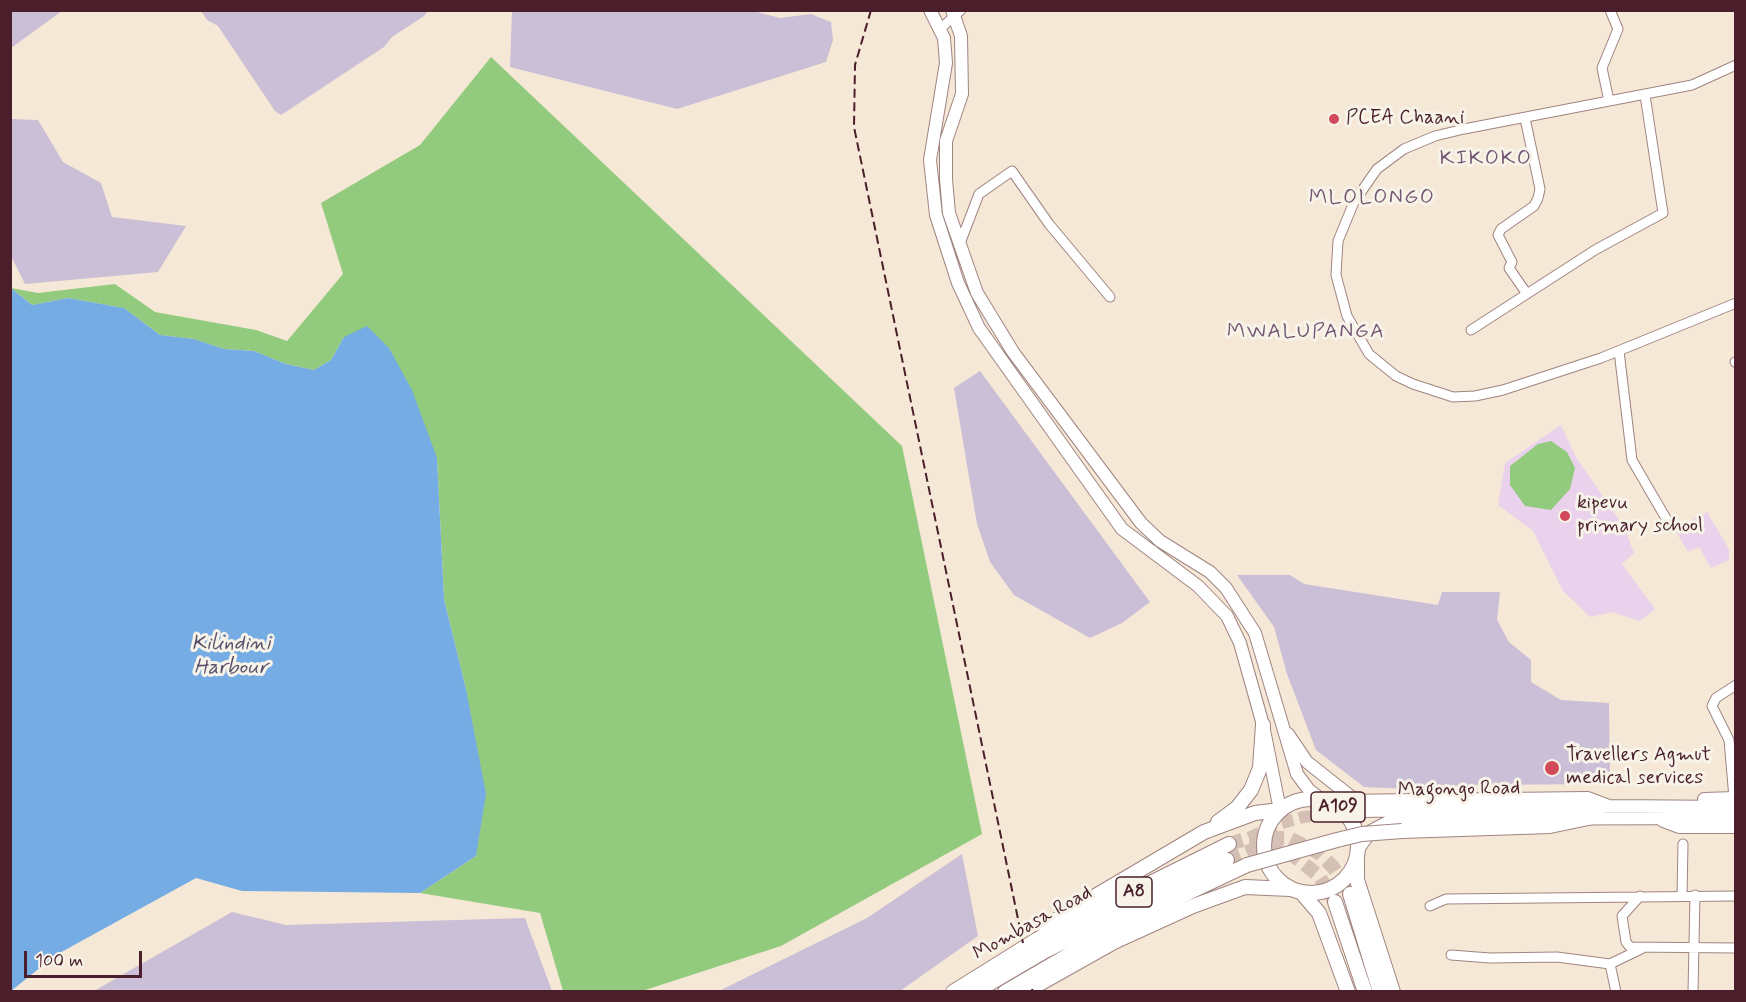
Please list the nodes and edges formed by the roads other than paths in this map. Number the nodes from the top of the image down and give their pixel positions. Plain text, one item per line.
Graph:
1 (930, 10) edge
2 (1610, 10) edge
3 (956, 12) edge
4 (940, 28) junction
5 (1736, 65) edge
6 (1645, 95) junction
7 (1609, 101) junction
8 (1525, 118) junction
9 (959, 246) junction
10 (1527, 294) junction
11 (1110, 297) dead end
12 (1736, 303) edge
13 (1471, 330) dead end
14 (1619, 351) junction
15 (1671, 527) dead end
16 (1736, 685) edge
17 (1263, 725) junction
18 (1282, 726) junction
19 (1322, 800) junction
20 (1355, 800) junction
21 (1735, 801) edge
22 (1609, 806) junction
23 (1280, 810) junction
24 (1364, 811) tunnel mouth
25 (1598, 816) junction
26 (1653, 818) junction
27 (1736, 818) edge
28 (1736, 827) edge
29 (1204, 832) junction
30 (1229, 844) tunnel mouth
31 (1683, 844) dead end
32 (1358, 853) junction
33 (1227, 860) tunnel mouth
34 (1297, 891) junction
35 (1350, 894) tunnel mouth
36 (1640, 896) junction
37 (1682, 896) junction
38 (1695, 896) junction
39 (1736, 896) edge
40 (1335, 902) tunnel mouth
41 (1430, 906) dead end
42 (1038, 939) junction
43 (1736, 948) edge
44 (1641, 949) junction
45 (1693, 949) junction
46 (1450, 955) dead end
47 (1610, 964) junction
48 (953, 992) edge
49 (975, 992) edge
50 (1005, 992) edge
51 (1025, 992) edge
52 (1348, 992) edge
53 (1365, 992) edge
54 (1380, 992) edge
55 (1394, 992) edge
56 (1616, 992) edge
57 (1693, 992) edge

1 - 4 main road
2 - 7 street
3 - 4 street
3 - 9 main road
4 - 17 main road
5 - 6 street
6 - 7 street
6 - 10 street
7 - 8 street
8 - 10 street
8 - 14 street
9 - 11 street
9 - 18 main road
10 - 13 street
12 - 14 street
14 - 15 street
16 - 21 street
17 - 23 main road
17 - 29 highway
18 - 19 main road
18 - 20 main road
19 - 20 main road
19 - 23 highway, A109
19 - 32 highway, A109
20 - 22 main road
21 - 22 main road, Magongo Road
22 - 24 main road, Magongo Road
23 - 29 highway
23 - 34 highway
25 - 26 main road, Magongo Road
25 - 32 main road, Magongo Road
25 - 50 highway, bridge
26 - 27 main road
26 - 28 main road
29 - 42 highway
30 - 42 highway, Mombasa Road / A8
31 - 37 street
32 - 34 highway
32 - 55 highway
33 - 49 highway, Mombasa Road / A8
34 - 51 highway
34 - 52 highway
35 - 54 highway
36 - 37 street
36 - 41 street
36 - 44 street
37 - 38 street
38 - 39 street
38 - 45 street
40 - 53 highway
42 - 48 highway, Mombasa Road / A8
43 - 45 street
44 - 45 street
44 - 47 street
45 - 57 street
46 - 47 street
47 - 56 street

